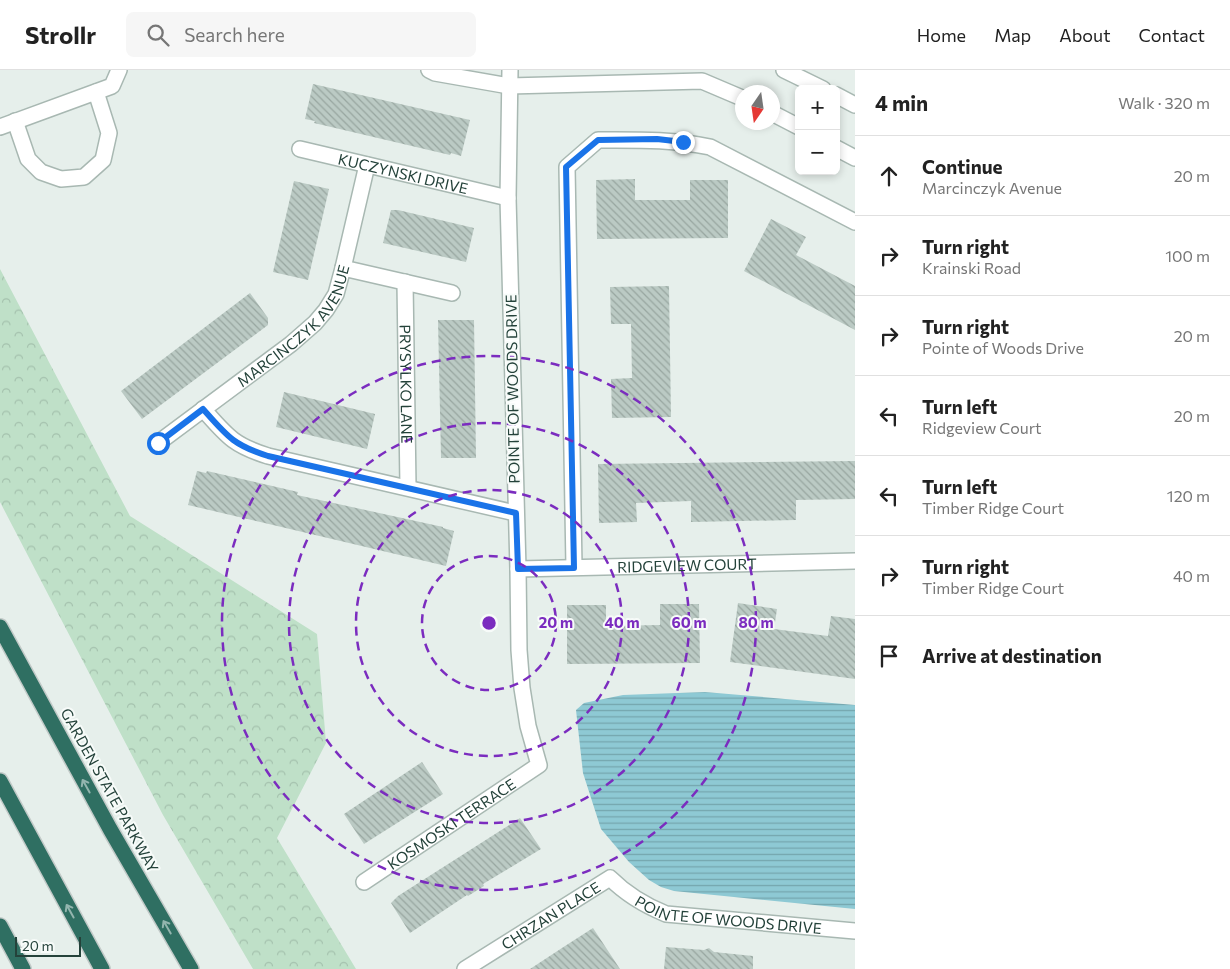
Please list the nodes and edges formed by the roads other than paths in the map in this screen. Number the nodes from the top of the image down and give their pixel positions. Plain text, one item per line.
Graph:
1 (119, 70) edge
2 (429, 70) edge
3 (510, 70) edge
4 (784, 70) edge
5 (703, 76) edge
6 (815, 85) edge
7 (509, 86) junction
8 (96, 92) junction
9 (735, 94) edge
10 (840, 97) edge
11 (855, 105) edge
12 (780, 117) edge
13 (15, 121) junction
14 (795, 126) edge
15 (0, 127) edge
16 (300, 148) dead end
17 (840, 150) edge
18 (855, 158) edge
19 (367, 165) junction
20 (508, 198) junction
21 (855, 222) edge
22 (343, 268) junction
23 (405, 282) junction
24 (452, 294) dead end
25 (203, 409) junction
26 (158, 443) dead end
27 (408, 488) junction
28 (516, 513) junction
29 (855, 561) edge
30 (574, 568) junction
31 (518, 569) junction
32 (0, 627) edge
33 (539, 765) joint
34 (0, 781) edge
35 (610, 878) joint
36 (364, 882) dead end
37 (0, 926) edge
38 (855, 931) edge
39 (23, 969) edge
40 (102, 969) edge
41 (191, 969) edge
42 (465, 969) edge

1 - 8 street
2 - 7 street
3 - 7 street, POINTE OF WOODS DRIVE
4 - 6 street
5 - 7 street
5 - 9 street
7 - 20 street, POINTE OF WOODS DRIVE
8 - 13 street
8 - 13 street
10 - 11 street
12 - 14 street
13 - 15 street
16 - 19 street, KUCZYNSKI DRIVE
17 - 18 street
19 - 20 street, KUCZYNSKI DRIVE
19 - 22 street, MARCINCZYK AVENUE
20 - 28 street, POINTE OF WOODS DRIVE
21 - 30 street
22 - 23 street
22 - 25 street, MARCINCZYK AVENUE
23 - 24 street
23 - 27 street, PRYSYLKO LANE
25 - 26 street, MARCINCZYK AVENUE
25 - 27 street
27 - 28 street
28 - 31 street, POINTE OF WOODS DRIVE
29 - 30 street, RIDGEVIEW COURT
30 - 31 street, RIDGEVIEW COURT
31 - 33 street, POINTE OF WOODS DRIVE
41 -> 32 highway, GARDEN STATE PARKWAY
33 - 36 street, KOSMOSKI TERRACE
40 -> 34 highway
35 - 38 street, POINTE OF WOODS DRIVE
35 - 42 street, CHRZAN PLACE
37 - 39 highway

